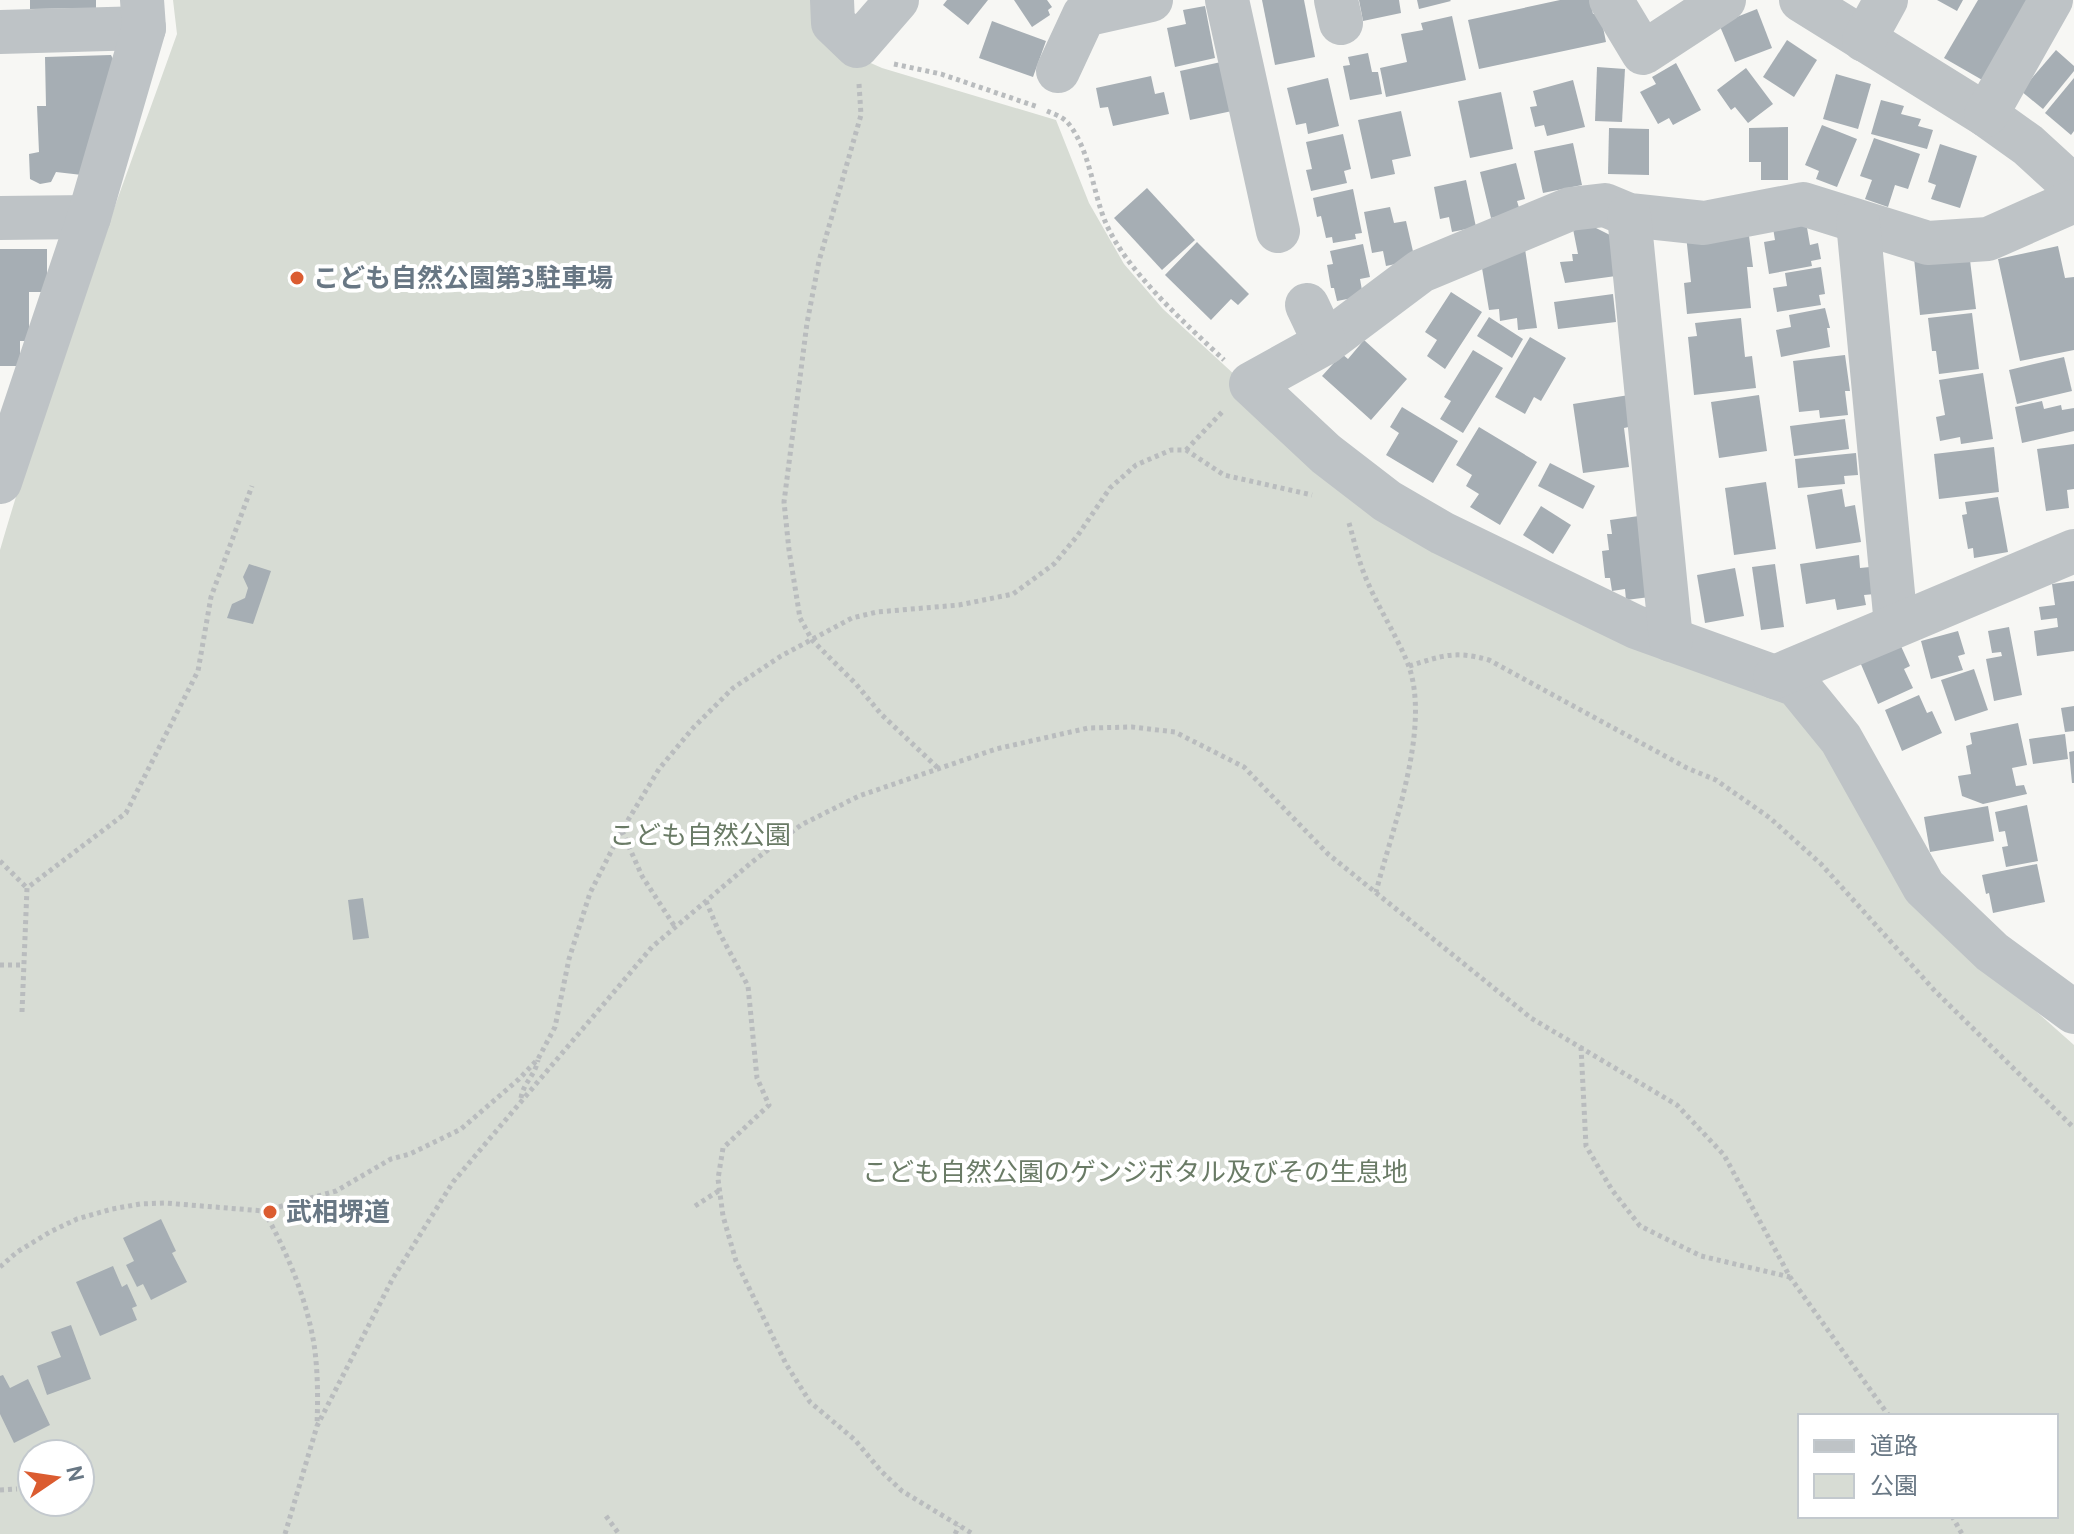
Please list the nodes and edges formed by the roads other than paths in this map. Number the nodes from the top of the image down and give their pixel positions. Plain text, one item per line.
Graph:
1 (832, 0) edge
2 (897, 0) edge
3 (1151, 0) edge
4 (1227, 0) edge
5 (1611, 0) edge
6 (1724, 0) edge
7 (1801, 0) edge
8 (1886, 0) edge
9 (2051, 0) edge
10 (143, 14) edge
11 (0, 32) edge
12 (1864, 40) junction
13 (1058, 71) dead end
14 (1986, 115) junction
15 (2074, 187) edge
16 (2074, 201) edge
17 (1629, 215) junction
18 (89, 217) junction
19 (0, 218) edge
20 (1858, 222) junction
21 (1278, 231) dead end
22 (1307, 305) dead end
23 (1325, 343) junction
24 (13, 403) edge
25 (0, 482) edge
26 (2074, 551) edge
27 (1896, 625) junction
28 (1671, 640) junction
29 (1775, 677) junction
30 (2074, 1012) edge

1 - 2 street
3 - 13 street
4 - 21 street
5 - 6 street
7 - 12 street
8 - 12 street
9 - 14 street
10 - 11 street
10 - 18 street
12 - 14 street
14 - 15 street
16 - 20 street
17 - 20 street
17 - 23 street
17 - 28 street
18 - 19 street
18 - 24 street
20 - 27 street
22 - 23 street
23 - 28 street
24 - 25 street
26 - 27 street
27 - 29 street
28 - 29 street
29 - 30 street

